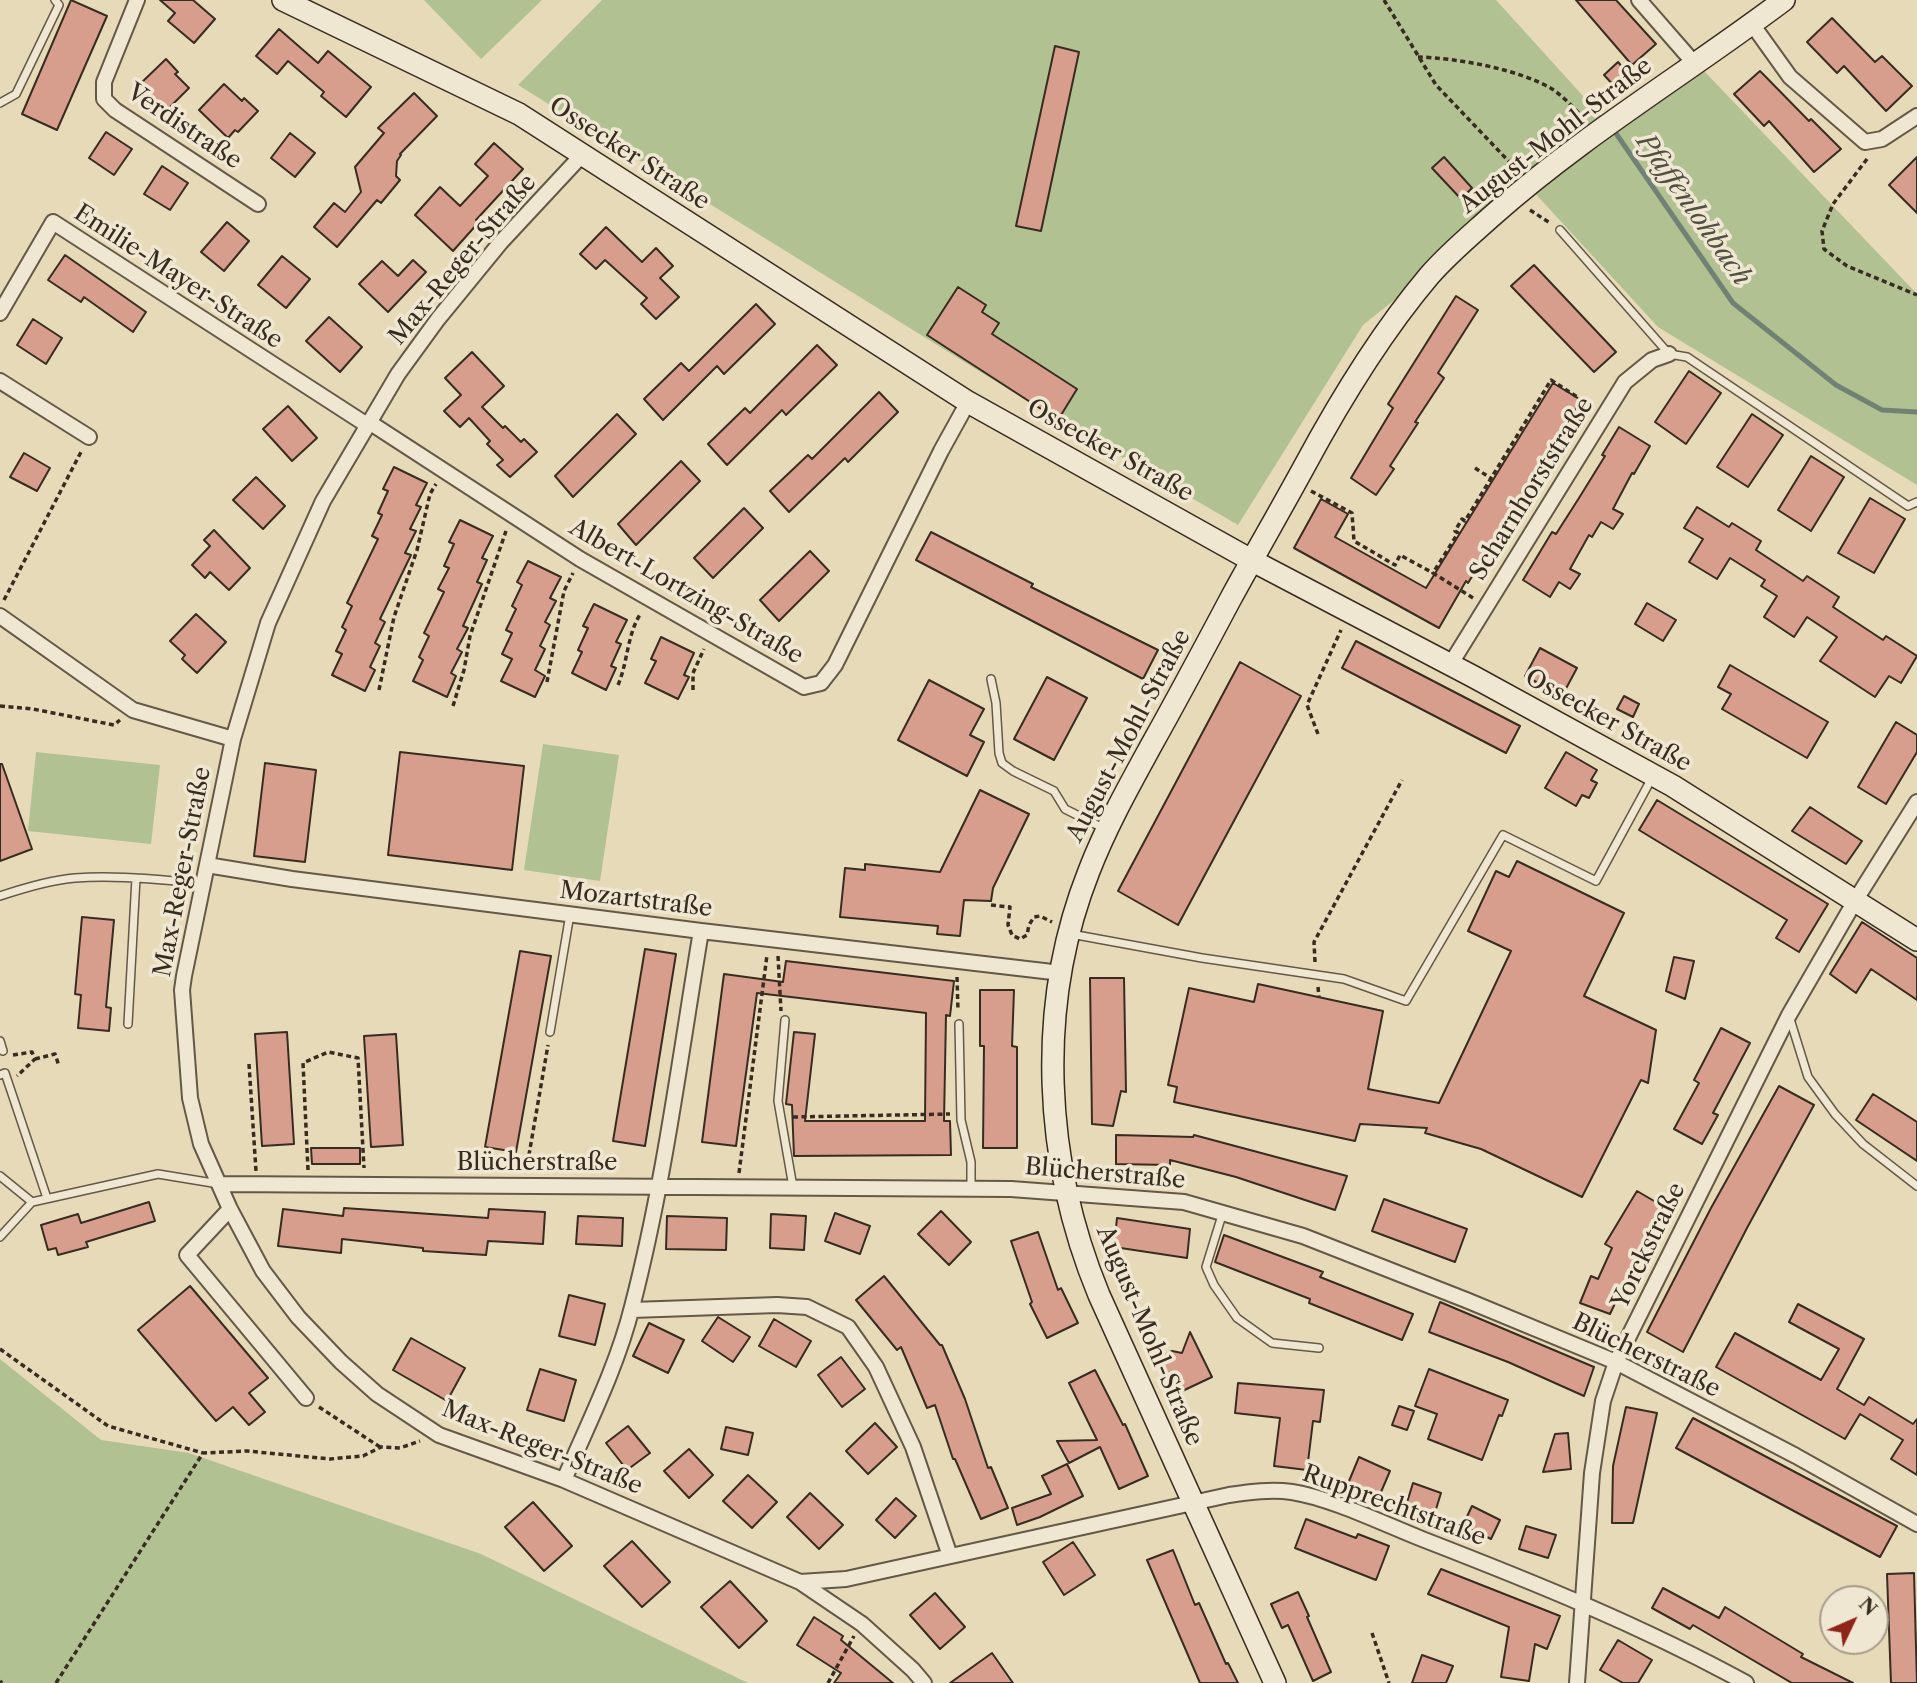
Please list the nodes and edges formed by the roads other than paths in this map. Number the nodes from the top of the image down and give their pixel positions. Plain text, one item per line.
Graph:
1 (55, 0) edge
2 (137, 0) edge
3 (283, 0) edge
4 (1639, 0) edge
5 (1784, 0) edge
6 (1752, 24) junction
7 (1694, 63) junction
8 (0, 103) edge
9 (1917, 116) edge
10 (582, 155) junction
11 (258, 204) dead end
12 (1560, 230) road end
13 (0, 313) edge
14 (1669, 354) junction
15 (0, 381) edge
16 (968, 402) junction
17 (368, 424) junction
18 (89, 437) road end
19 (1917, 502) edge
20 (1251, 560) junction
21 (0, 616) edge
22 (1450, 665) junction
23 (991, 679) dead end
24 (233, 739) junction
25 (1653, 776) junction
26 (1917, 802) edge
27 (1106, 830) junction
28 (206, 864) junction
29 (136, 878) junction
30 (202, 884) junction
31 (0, 896) edge
32 (1855, 901) junction
33 (570, 914) junction
34 (1071, 930) junction
35 (701, 931) junction
36 (1917, 940) edge
37 (1061, 973) junction
38 (1789, 1014) junction
39 (785, 1020) road end
40 (128, 1024) dead end
41 (959, 1024) road end
42 (550, 1032) road end
43 (0, 1041) edge
44 (4, 1051) dead end
45 (0, 1075) edge
46 (0, 1176) edge
47 (219, 1184) junction
48 (659, 1186) junction
49 (1917, 1186) edge
50 (793, 1187) junction
51 (971, 1189) junction
52 (1066, 1191) junction
53 (47, 1198) junction
54 (32, 1202) junction
55 (230, 1209) junction
56 (1223, 1211) junction
57 (0, 1237) edge
58 (632, 1310) junction
59 (1319, 1348) dead end
60 (1616, 1362) junction
61 (306, 1398) road end
62 (564, 1480) junction
63 (1193, 1503) junction
64 (1917, 1524) edge
65 (950, 1556) junction
66 (800, 1582) junction
67 (1583, 1602) junction
68 (924, 1683) edge
69 (1275, 1683) edge
70 (1577, 1683) edge
71 (1746, 1683) edge

1 - 8 lane
2 - 11 street, Verdistraße
3 - 10 main road, Ossecker Straße
4 - 7 street
5 - 6 main road, August-Mohl-Straße
6 - 7 main road, August-Mohl-Straße
6 - 9 street
7 - 20 main road, August-Mohl-Straße
10 - 16 main road, Ossecker Straße
10 - 17 street, Max-Reger-Straße
12 - 14 lane
13 - 17 street, Emilie-Mayer-Straße
14 - 19 lane
14 - 22 street, Scharnhorststraße
15 - 18 street
16 - 17 street, Albert-Lortzing-Straße
16 - 20 main road, Ossecker Straße
17 - 24 street, Max-Reger-Straße
20 - 22 main road, Ossecker Straße
20 - 27 main road, August-Mohl-Straße
21 - 24 street
22 - 25 main road, Ossecker Straße
23 - 27 lane
24 - 28 street, Max-Reger-Straße
25 - 32 main road, Ossecker Straße
25 - 34 lane
26 - 32 street, Yorckstraße
27 - 34 main road, August-Mohl-Straße
28 - 30 street, Max-Reger-Straße
28 - 33 street, Mozartstraße
29 - 30 lane
29 - 31 lane
29 - 40 lane
30 - 47 street, Max-Reger-Straße
32 - 36 main road, Ossecker Straße
32 - 38 street, Yorckstraße
33 - 35 street, Mozartstraße
33 - 42 lane
34 - 37 main road, August-Mohl-Straße
35 - 37 street, Mozartstraße
35 - 48 street
37 - 52 main road, August-Mohl-Straße
38 - 49 lane
38 - 60 street, Yorckstraße
39 - 50 lane
41 - 51 lane
43 - 44 lane
45 - 53 lane
46 - 54 lane
47 - 48 street, Blücherstraße
47 - 53 lane
47 - 55 street, Max-Reger-Straße
48 - 50 street, Blücherstraße
48 - 58 street
50 - 51 street, Blücherstraße
51 - 52 street, Blücherstraße
52 - 56 street, Blücherstraße
52 - 63 main road, August-Mohl-Straße
53 - 54 lane
54 - 57 lane
55 - 61 street
55 - 62 street, Max-Reger-Straße
56 - 59 lane
56 - 60 street, Blücherstraße
58 - 62 street
58 - 65 street
60 - 64 street, Blücherstraße
60 - 67 street, Yorckstraße
62 - 66 street, Max-Reger-Straße
63 - 65 street, Rupprechtstraße
63 - 67 street, Rupprechtstraße
63 - 69 main road, August-Mohl-Straße
65 - 66 street, Rupprechtstraße
66 - 68 street, Max-Reger-Straße
67 - 70 street, Yorckstraße
67 - 71 street, Rupprechtstraße

